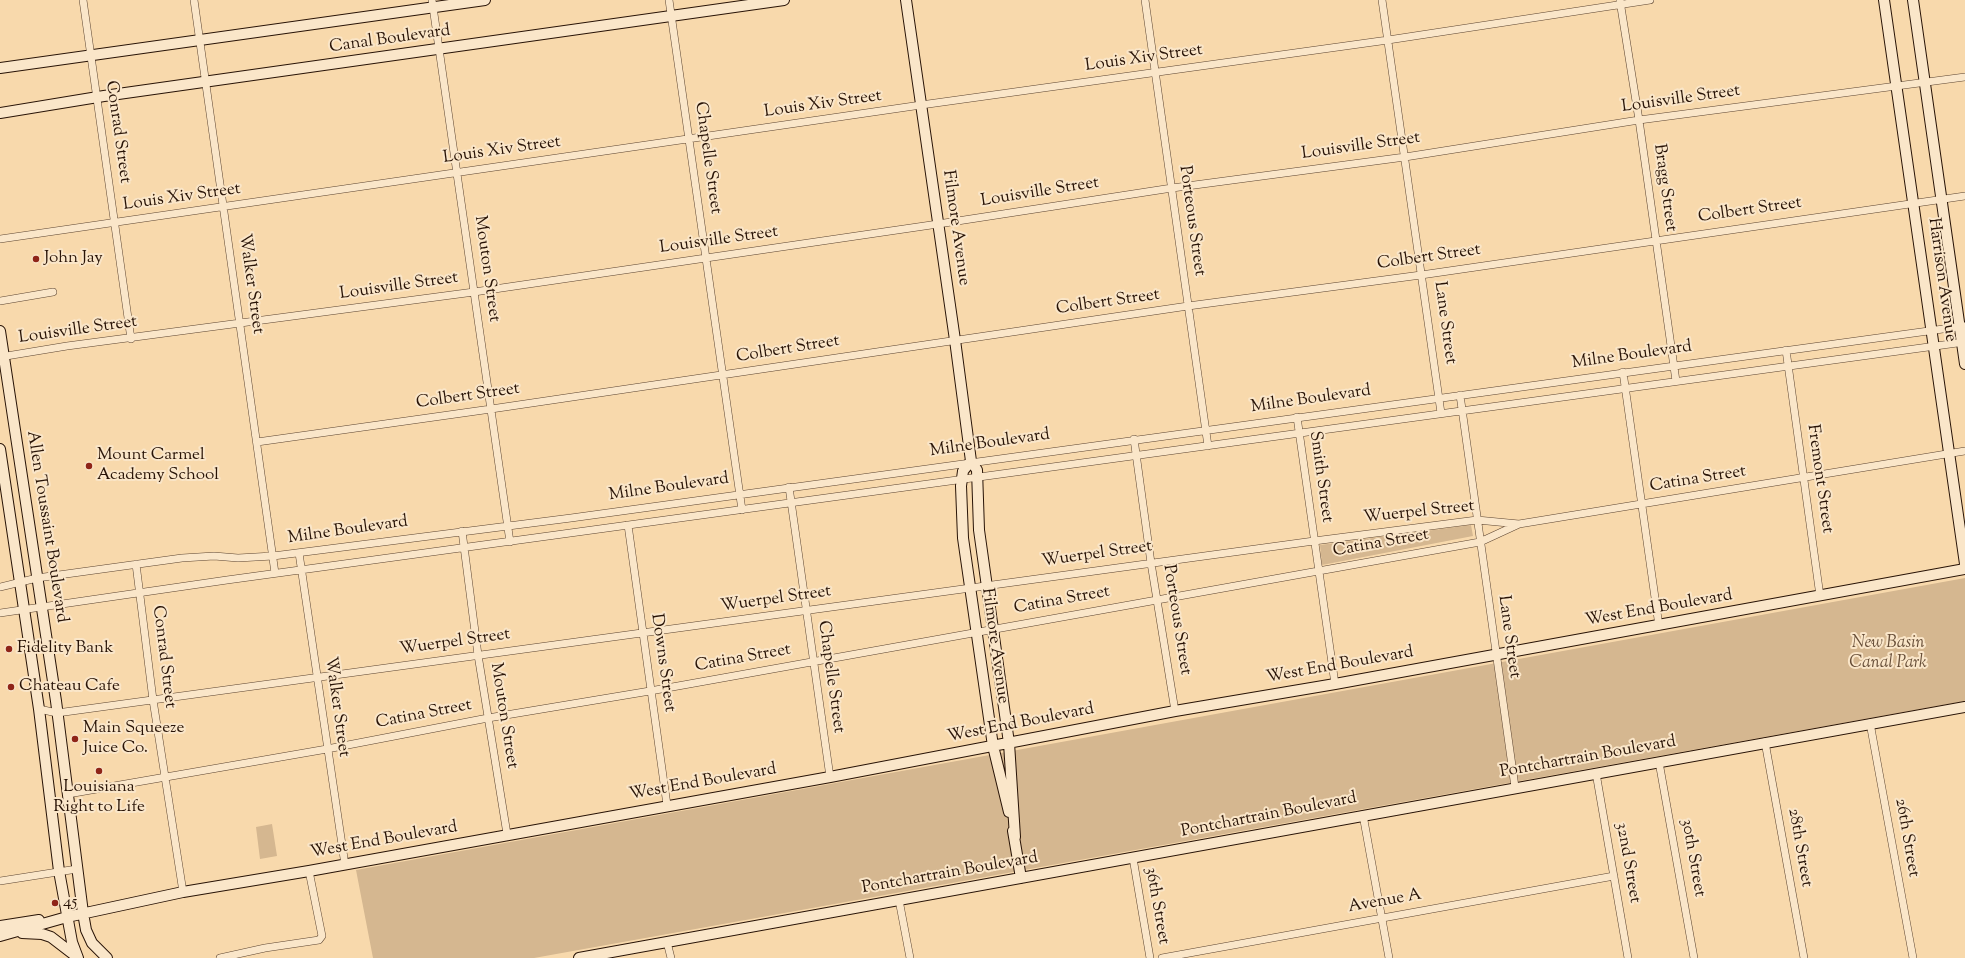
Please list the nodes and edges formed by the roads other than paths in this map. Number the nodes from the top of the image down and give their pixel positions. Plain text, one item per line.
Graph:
1 (83, 0) edge
2 (194, 0) edge
3 (485, 0) edge
4 (669, 0) edge
5 (784, 0) edge
6 (906, 0) edge
7 (1145, 0) edge
8 (1382, 0) edge
9 (1650, 0) edge
10 (1884, 0) edge
11 (1913, 0) edge
12 (1620, 2) edge
13 (432, 4) edge
14 (672, 16) junction
15 (1388, 40) junction
16 (200, 41) junction
17 (439, 49) junction
18 (91, 56) junction
19 (0, 68) edge
20 (1155, 72) junction
21 (1965, 77) edge
22 (206, 82) junction
23 (1925, 82) junction
24 (1896, 86) junction
25 (97, 97) junction
26 (921, 106) junction
27 (0, 113) edge
28 (1640, 120) junction
29 (689, 140) junction
30 (1405, 157) junction
31 (457, 173) junction
32 (1172, 188) junction
33 (1965, 196) edge
34 (1941, 200) junction
35 (1914, 204) junction
36 (224, 206) junction
37 (115, 223) junction
38 (938, 224) junction
39 (0, 239) edge
40 (1656, 240) junction
41 (706, 257) junction
42 (1422, 275) junction
43 (53, 292) dead end
44 (474, 292) junction
45 (0, 301) edge
46 (1188, 306) junction
47 (241, 323) junction
48 (1962, 326) edge
49 (1932, 330) junction
50 (0, 331) edge
51 (131, 339) junction
52 (955, 340) junction
53 (1964, 343) edge
54 (1934, 347) junction
55 (1786, 350) junction
56 (2, 356) edge
57 (1965, 364) edge
58 (1674, 365) junction
59 (1787, 366) junction
60 (1623, 372) junction
61 (723, 375) junction
62 (1676, 381) junction
63 (1625, 388) junction
64 (1460, 395) junction
65 (1439, 398) junction
66 (491, 409) junction
67 (1462, 410) junction
68 (1441, 413) junction
69 (1297, 417) junction
70 (1206, 429) junction
71 (1299, 434) junction
72 (1134, 439) junction
73 (257, 442) junction
74 (1208, 446) junction
75 (0, 448) edge
76 (1965, 451) edge
77 (1949, 454) junction
78 (1136, 455) junction
79 (971, 461) junction
80 (977, 477) junction
81 (1804, 478) junction
82 (962, 480) junction
83 (789, 487) junction
84 (740, 493) junction
85 (791, 503) junction
86 (1641, 504) junction
87 (742, 510) junction
88 (1477, 520) junction
89 (1519, 524) junction
90 (507, 525) junction
91 (628, 525) junction
92 (462, 531) junction
93 (1314, 540) junction
94 (510, 542) junction
95 (1480, 542) junction
96 (464, 548) junction
97 (299, 553) junction
98 (273, 556) junction
99 (1151, 563) junction
100 (136, 564) junction
101 (1965, 564) edge
102 (1965, 569) edge
103 (302, 570) junction
104 (1318, 570) junction
105 (275, 573) junction
106 (37, 578) junction
107 (20, 584) junction
108 (986, 585) junction
109 (0, 588) edge
110 (970, 588) junction
111 (140, 592) junction
112 (1820, 596) junction
113 (1157, 599) junction
114 (42, 607) junction
115 (23, 609) junction
116 (805, 611) junction
117 (0, 613) edge
118 (1659, 626) junction
119 (993, 628) junction
120 (976, 632) junction
121 (643, 634) junction
122 (1495, 654) junction
123 (478, 655) junction
124 (813, 661) junction
125 (317, 676) junction
126 (1335, 684) junction
127 (650, 691) junction
128 (153, 700) junction
129 (1965, 706) edge
130 (39, 709) junction
131 (1175, 711) junction
132 (58, 713) junction
133 (488, 718) junction
134 (1870, 723) junction
135 (1765, 742) junction
136 (1009, 743) junction
137 (993, 746) junction
138 (327, 749) junction
139 (1660, 762) junction
140 (1596, 773) junction
141 (830, 777) junction
142 (165, 778) junction
143 (1515, 787) junction
144 (68, 794) junction
145 (667, 805) junction
146 (1364, 815) junction
147 (507, 834) junction
148 (1015, 836) junction
149 (1133, 858) junction
150 (345, 865) junction
151 (77, 869) junction
152 (59, 871) junction
153 (309, 871) junction
154 (1614, 876) junction
155 (1021, 878) junction
156 (0, 881) edge
157 (182, 892) junction
158 (899, 900) junction
159 (83, 913) junction
160 (67, 917) junction
161 (1382, 918) junction
162 (0, 926) edge
163 (10, 933) junction
164 (0, 936) edge
165 (667, 942) junction
166 (78, 958) edge
167 (107, 958) edge
168 (220, 958) edge
169 (579, 958) edge
170 (670, 958) edge
171 (910, 958) edge
172 (1150, 958) edge
173 (1162, 958) edge
174 (1389, 958) edge
175 (1628, 958) edge
176 (1694, 958) edge
177 (1804, 958) edge
178 (1913, 958) edge

1 - 18 street, Conrad Street
2 - 16 street, Walker Street
3 - 13 main road, Canal Boulevard
4 - 14 street, Chapelle Street
5 - 14 main road, Canal Boulevard
6 - 26 main road, Filmore Avenue
7 - 20 street, Porteous Street
8 - 15 street, Lane Street
9 - 12 street, Louis Xiv Street
10 - 24 main road, Harrison Avenue
11 - 23 main road, Harrison Avenue
12 - 15 street, Louis Xiv Street
12 - 28 street, Bragg Street
13 - 16 main road, Canal Boulevard
13 - 17 street, Mouton Street
14 - 17 main road, Canal Boulevard
14 - 29 street, Chapelle Street
15 - 20 street, Louis Xiv Street
15 - 30 street, Lane Street
16 - 18 main road, Canal Boulevard
16 - 22 street, Walker Street
17 - 22 main road, Canal Boulevard
17 - 31 street, Mouton Street
18 - 19 main road, Canal Boulevard
18 - 25 street, Conrad Street
20 - 26 street, Louis Xiv Street
20 - 32 street, Porteous Street
21 - 23 street, Louisville Street
22 - 25 main road, Canal Boulevard
22 - 36 street, Walker Street
23 - 24 street, Louisville Street
23 - 34 main road, Harrison Avenue
24 - 28 street, Louisville Street
24 - 35 main road, Harrison Avenue
25 - 27 main road, Canal Boulevard
25 - 37 street, Conrad Street
26 - 29 street, Louis Xiv Street
26 - 38 main road, Filmore Avenue
28 - 30 street, Louisville Street
28 - 40 street, Bragg Street
29 - 31 street, Louis Xiv Street
29 - 41 street, Chapelle Street
30 - 32 street, Louisville Street
30 - 42 street, Lane Street
31 - 36 street, Louis Xiv Street
31 - 44 street, Mouton Street
32 - 38 street, Louisville Street
32 - 46 street, Porteous Street
33 - 34 street, Colbert Street
34 - 35 street, Colbert Street
34 - 48 main road, Harrison Avenue
35 - 40 street, Colbert Street
35 - 49 main road, Harrison Avenue
36 - 37 street, Louis Xiv Street
36 - 47 street, Walker Street
37 - 39 street, Louis Xiv Street
37 - 51 street, Conrad Street
38 - 41 street, Louisville Street
38 - 52 main road, Filmore Avenue
40 - 42 street, Colbert Street
40 - 58 street, Bragg Street
41 - 44 street, Louisville Street
41 - 61 street, Chapelle Street
42 - 46 street, Colbert Street
42 - 65 street, Lane Street
43 - 45 street
44 - 47 street, Louisville Street
44 - 66 street, Mouton Street
46 - 52 street, Colbert Street
46 - 70 street, Porteous Street
47 - 51 street, Louisville Street
47 - 73 street, Walker Street
48 - 49 street, Milne Boulevard
48 - 53 main road, Harrison Avenue
49 - 54 main road, Harrison Avenue
49 - 55 street, Milne Boulevard
50 - 56 main road, Allen Toussaint Boulevard
51 - 56 street, Louisville Street
52 - 61 street, Colbert Street
52 - 79 main road, Filmore Avenue
53 - 54 street, Milne Boulevard
53 - 57 main road, Harrison Avenue
54 - 59 street, Milne Boulevard
54 - 77 main road, Harrison Avenue
55 - 58 street, Milne Boulevard
55 - 59 street, Fremont Street
56 - 106 main road, Allen Toussaint Boulevard
58 - 60 street, Milne Boulevard
58 - 62 street, Bragg Street
59 - 62 street, Milne Boulevard
59 - 81 street, Fremont Street
60 - 63 street
60 - 64 street, Milne Boulevard
61 - 66 street, Colbert Street
61 - 84 street, Chapelle Street
62 - 63 street, Milne Boulevard
63 - 67 street, Milne Boulevard
63 - 86 street
64 - 65 street, Milne Boulevard
64 - 67 street, Lane Street
65 - 68 street, Lane Street
65 - 69 street, Milne Boulevard
66 - 73 street, Colbert Street
66 - 90 street, Mouton Street
67 - 68 street, Milne Boulevard
67 - 88 street, Lane Street
68 - 71 street, Milne Boulevard
69 - 70 street, Milne Boulevard
69 - 71 street, Smith Street
70 - 72 street, Milne Boulevard
70 - 74 street, Porteous Street
71 - 74 street, Milne Boulevard
71 - 93 street, Smith Street
72 - 78 street, Porteous Street
72 - 79 street, Milne Boulevard
73 - 98 street, Walker Street
74 - 78 street, Milne Boulevard
75 - 107 main road, Allen Toussaint Boulevard
76 - 77 street, Catina Street
77 - 81 street, Catina Street
77 - 101 main road, Harrison Avenue
78 - 80 street, Milne Boulevard
78 - 99 street, Porteous Street
79 - 80 main road, Filmore Avenue
79 - 82 main road, Filmore Avenue
79 - 83 street, Milne Boulevard
80 - 82 street, Milne Boulevard
80 - 108 main road, Filmore Avenue
81 - 86 street, Catina Street
81 - 112 street, Fremont Street
82 - 85 street, Milne Boulevard
82 - 110 main road, Filmore Avenue
83 - 84 street, Milne Boulevard
83 - 85 street, Chapelle Street
84 - 87 street, Chapelle Street
84 - 90 street, Milne Boulevard
85 - 87 street, Milne Boulevard
85 - 116 street, Chapelle Street
86 - 89 street, Catina Street
86 - 118 street
87 - 91 street, Milne Boulevard
88 - 89 street, Wuerpel Street
88 - 93 street, Wuerpel Street
88 - 95 street, Lane Street
89 - 95 street, Catina Street
90 - 92 street, Milne Boulevard
90 - 94 street, Mouton Street
91 - 94 street, Milne Boulevard
91 - 121 street, Downs Street
92 - 96 street, Mouton Street
92 - 97 street, Milne Boulevard
93 - 99 street, Wuerpel Street
93 - 104 street, Smith Street
94 - 96 street, Milne Boulevard
95 - 104 street, Catina Street
95 - 122 street, Lane Street
96 - 103 street, Milne Boulevard
96 - 123 street, Mouton Street
97 - 98 street, Milne Boulevard
97 - 103 street, Walker Street
98 - 100 street, Milne Boulevard
98 - 105 street, Walker Street
99 - 108 street, Wuerpel Street
99 - 113 street, Porteous Street
100 - 106 street, Milne Boulevard
100 - 111 street, Conrad Street
102 - 112 main road, West End Boulevard
103 - 105 street, Milne Boulevard
103 - 125 street, Walker Street
104 - 113 street, Catina Street
104 - 126 street, Smith Street
105 - 111 street, Milne Boulevard
106 - 107 street, Milne Boulevard
106 - 114 main road, Allen Toussaint Boulevard
107 - 109 street, Milne Boulevard
107 - 115 main road, Allen Toussaint Boulevard
108 - 110 street, Wuerpel Street
108 - 119 main road, Filmore Avenue
110 - 116 street, Wuerpel Street
110 - 120 main road, Filmore Avenue
111 - 114 street, Milne Boulevard
111 - 128 street, Conrad Street
112 - 118 main road, West End Boulevard
113 - 119 street, Catina Street
113 - 131 street, Porteous Street
114 - 115 street, Milne Boulevard
114 - 132 main road, Allen Toussaint Boulevard
115 - 117 street, Milne Boulevard
115 - 130 main road, Allen Toussaint Boulevard
116 - 121 street, Wuerpel Street
116 - 124 street, Chapelle Street
118 - 122 main road, West End Boulevard
119 - 120 street, Catina Street
119 - 136 main road, Filmore Avenue
120 - 124 street, Catina Street
120 - 137 main road, Filmore Avenue
121 - 123 street, Wuerpel Street
121 - 127 street, Downs Street
122 - 126 main road, West End Boulevard
122 - 143 street, Lane Street
123 - 125 street, Wuerpel Street
123 - 133 street, Mouton Street
124 - 127 street, Catina Street
124 - 141 street, Chapelle Street
125 - 128 street, Wuerpel Street
125 - 138 street, Walker Street
126 - 131 main road, West End Boulevard
127 - 133 street, Catina Street
127 - 145 street, Downs Street
128 - 132 street, Wuerpel Street
128 - 142 street, Conrad Street
129 - 134 main road, Pontchartrain Boulevard
130 - 132 street, Wuerpel Street
130 - 152 main road, Allen Toussaint Boulevard
131 - 136 main road, West End Boulevard
132 - 144 main road, Allen Toussaint Boulevard
133 - 138 street, Catina Street
133 - 147 street, Mouton Street
134 - 135 main road, Pontchartrain Boulevard
134 - 178 street, 26th Street
135 - 139 main road, Pontchartrain Boulevard
135 - 177 street, 28th Street
136 - 137 main road, West End Boulevard
136 - 148 main road, Filmore Avenue
137 - 141 main road, West End Boulevard
137 - 148 main road, Filmore Avenue
138 - 142 street, Catina Street
138 - 150 street, Walker Street
139 - 140 main road, Pontchartrain Boulevard
139 - 176 street, 30th Street
140 - 143 main road, Pontchartrain Boulevard
140 - 154 street, 32nd Street
141 - 145 main road, West End Boulevard
142 - 144 street, Catina Street
142 - 157 street, Conrad Street
143 - 146 main road, Pontchartrain Boulevard
144 - 151 main road, Allen Toussaint Boulevard
145 - 147 main road, West End Boulevard
146 - 149 main road, Pontchartrain Boulevard
146 - 161 street
147 - 150 main road, West End Boulevard
148 - 155 main road, Filmore Avenue
149 - 155 main road, Pontchartrain Boulevard
149 - 172 street, 36th Street
150 - 153 main road, West End Boulevard
151 - 152 street
151 - 159 main road, Allen Toussaint Boulevard
152 - 156 street
152 - 160 main road, Allen Toussaint Boulevard
153 - 157 main road, West End Boulevard
153 - 168 street
154 - 161 street, Avenue A
154 - 175 street, 32nd Street
155 - 158 main road, Pontchartrain Boulevard
157 - 159 main road, West End Boulevard
158 - 165 main road, Pontchartrain Boulevard
158 - 171 street
159 - 160 main road, West End Boulevard
159 - 167 main road, Allen Toussaint Boulevard
160 - 162 main road
160 - 163 main road
160 - 166 main road, Allen Toussaint Boulevard
161 - 173 street, Avenue A
161 - 174 street
163 - 164 main road
163 - 166 main road
165 - 169 main road, Pontchartrain Boulevard
165 - 170 street

